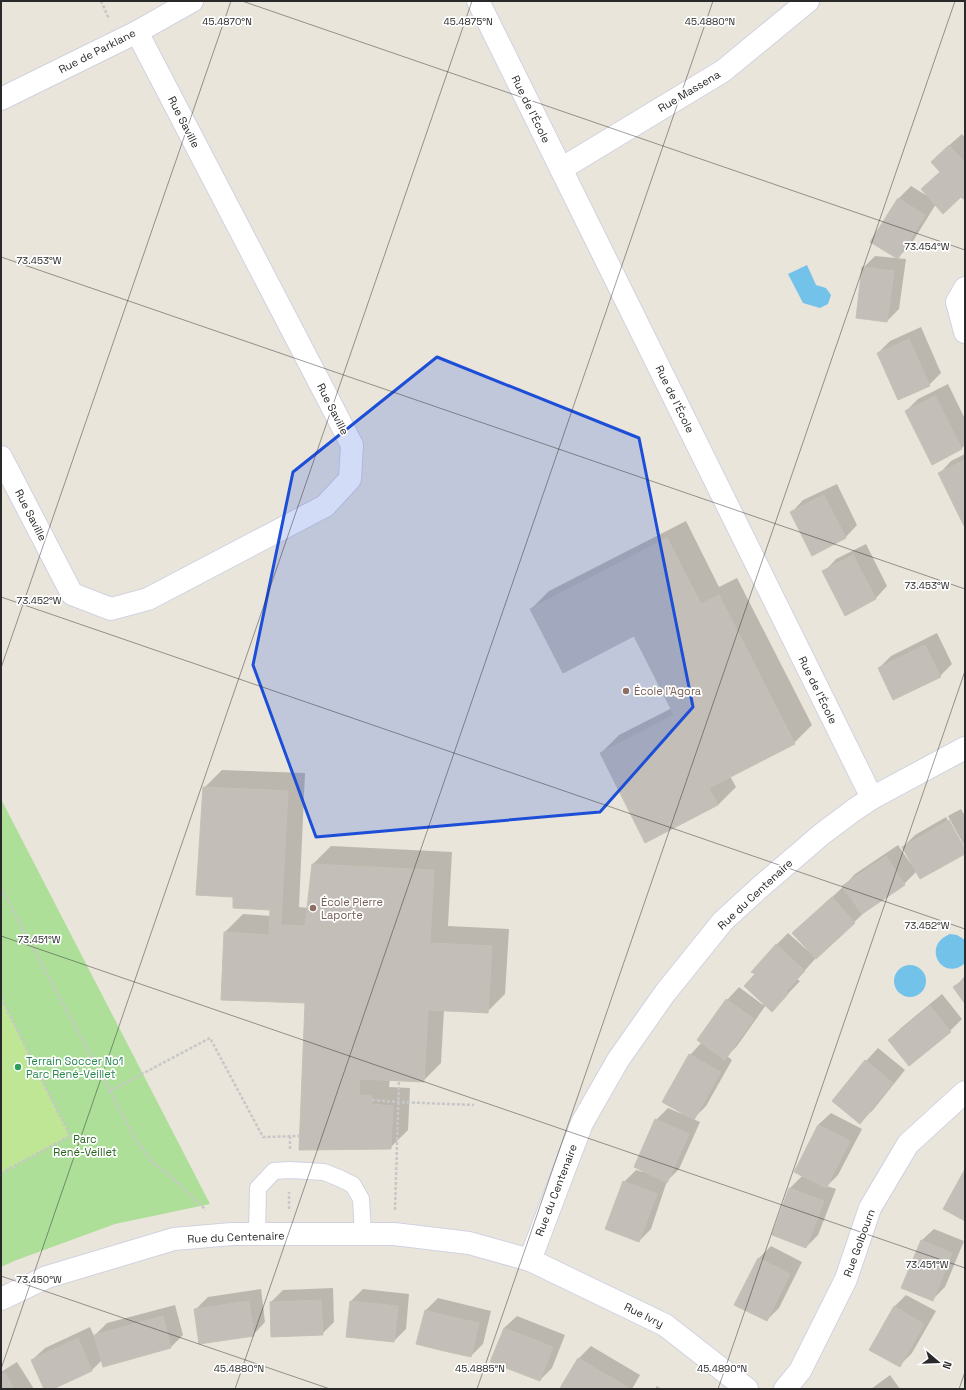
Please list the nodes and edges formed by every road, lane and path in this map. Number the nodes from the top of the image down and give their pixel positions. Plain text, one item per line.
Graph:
1 (192, 1) edge
2 (478, 1) edge
3 (808, 1) edge
4 (137, 32) junction
5 (1, 99) edge
6 (561, 169) junction
7 (965, 288) edge
8 (965, 332) edge
9 (1, 457) edge
10 (965, 748) edge
11 (872, 798) junction
12 (1, 888) edge
13 (1, 998) edge
14 (399, 1081) dead end
15 (110, 1091) junction
16 (965, 1092) edge
17 (372, 1100) dead end
18 (398, 1102) junction
19 (474, 1105) dead end
20 (300, 1136) dead end
21 (1, 1173) edge
22 (232, 1234) junction
23 (257, 1234) junction
24 (363, 1234) junction
25 (394, 1234) junction
26 (530, 1260) junction
27 (1, 1299) edge
28 (747, 1389) edge
29 (785, 1389) edge

1 - 4 street, Rue de Parklane
2 - 6 street, Rue de l'École
3 - 6 street, Rue Massena
4 - 5 street, Rue de Parklane
4 - 9 street, Rue Saville
6 - 11 street, Rue de l'École
7 - 8 street
10 - 11 street, Rue du Centenaire
11 - 26 street, Rue du Centenaire
12 - 15 path
13 - 21 path
14 - 18 path
15 - 20 path
15 - 22 path
16 - 29 street, Rue Golbourn
17 - 18 path
18 - 19 path
18 - 25 path
22 - 23 street, Rue du Centenaire
22 - 27 street, Rue du Centenaire
23 - 24 street, Rue du Centenaire
23 - 24 lane
24 - 25 street, Rue du Centenaire
25 - 26 street, Rue du Centenaire
26 - 28 street, Rue Ivry

